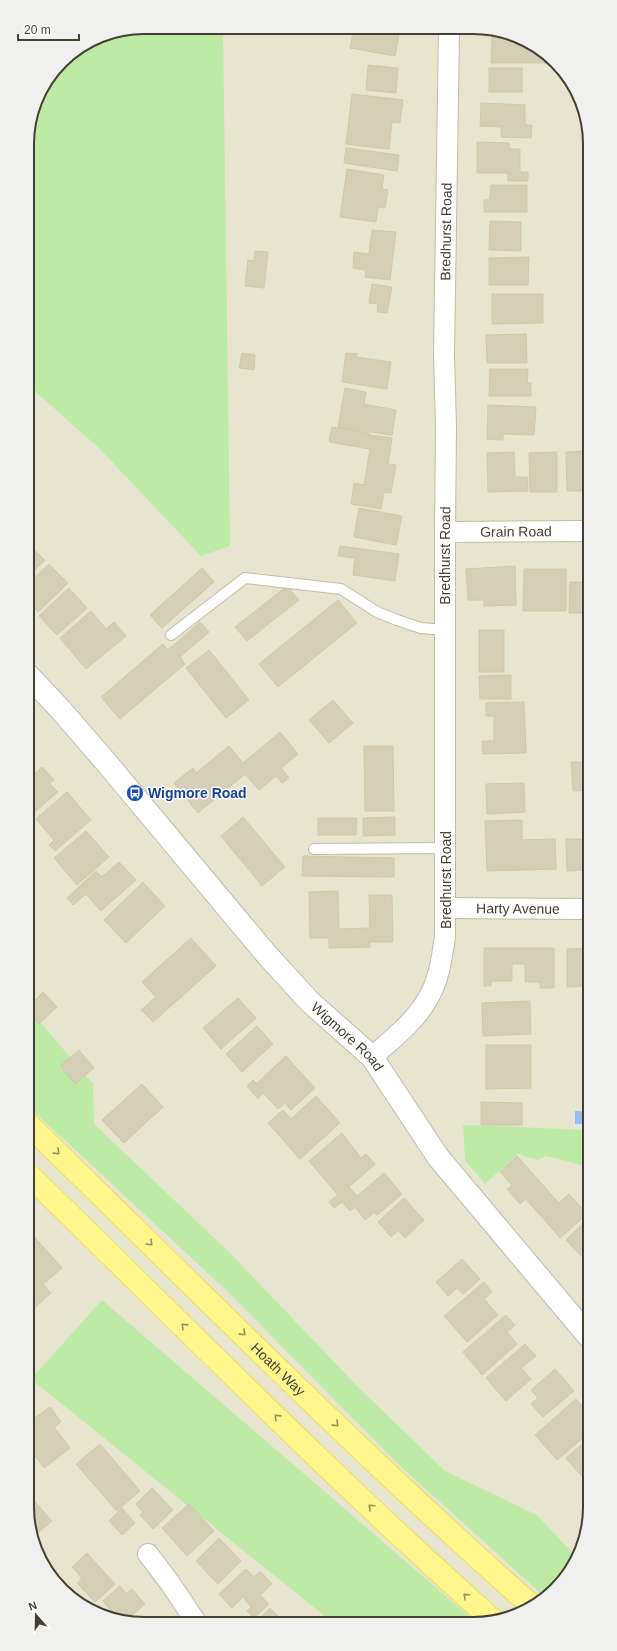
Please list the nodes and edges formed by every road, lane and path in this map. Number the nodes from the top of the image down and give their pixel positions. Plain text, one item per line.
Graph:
1 (449, 34) edge
2 (583, 531) edge
3 (444, 532) junction
4 (445, 630) junction
5 (171, 635) dead end
6 (34, 681) edge
7 (446, 848) junction
8 (314, 849) dead end
9 (447, 908) junction
10 (583, 909) edge
11 (372, 1058) junction
12 (34, 1130) edge
13 (34, 1180) edge
14 (583, 1330) edge
15 (148, 1554) dead end
16 (528, 1602) edge
17 (488, 1616) edge
18 (193, 1617) edge

1 - 3 street, Bredhurst Road
2 - 3 street, Grain Road
3 - 4 street, Bredhurst Road
4 - 5 lane
4 - 7 street, Bredhurst Road
6 - 11 street, Wigmore Road
7 - 8 lane
7 - 9 street, Bredhurst Road
9 - 10 street, Harty Avenue
9 - 11 street, Bredhurst Road
11 - 14 street, Wigmore Road
12 -> 16 main road, Hoath Way
17 -> 13 main road
15 - 18 street

